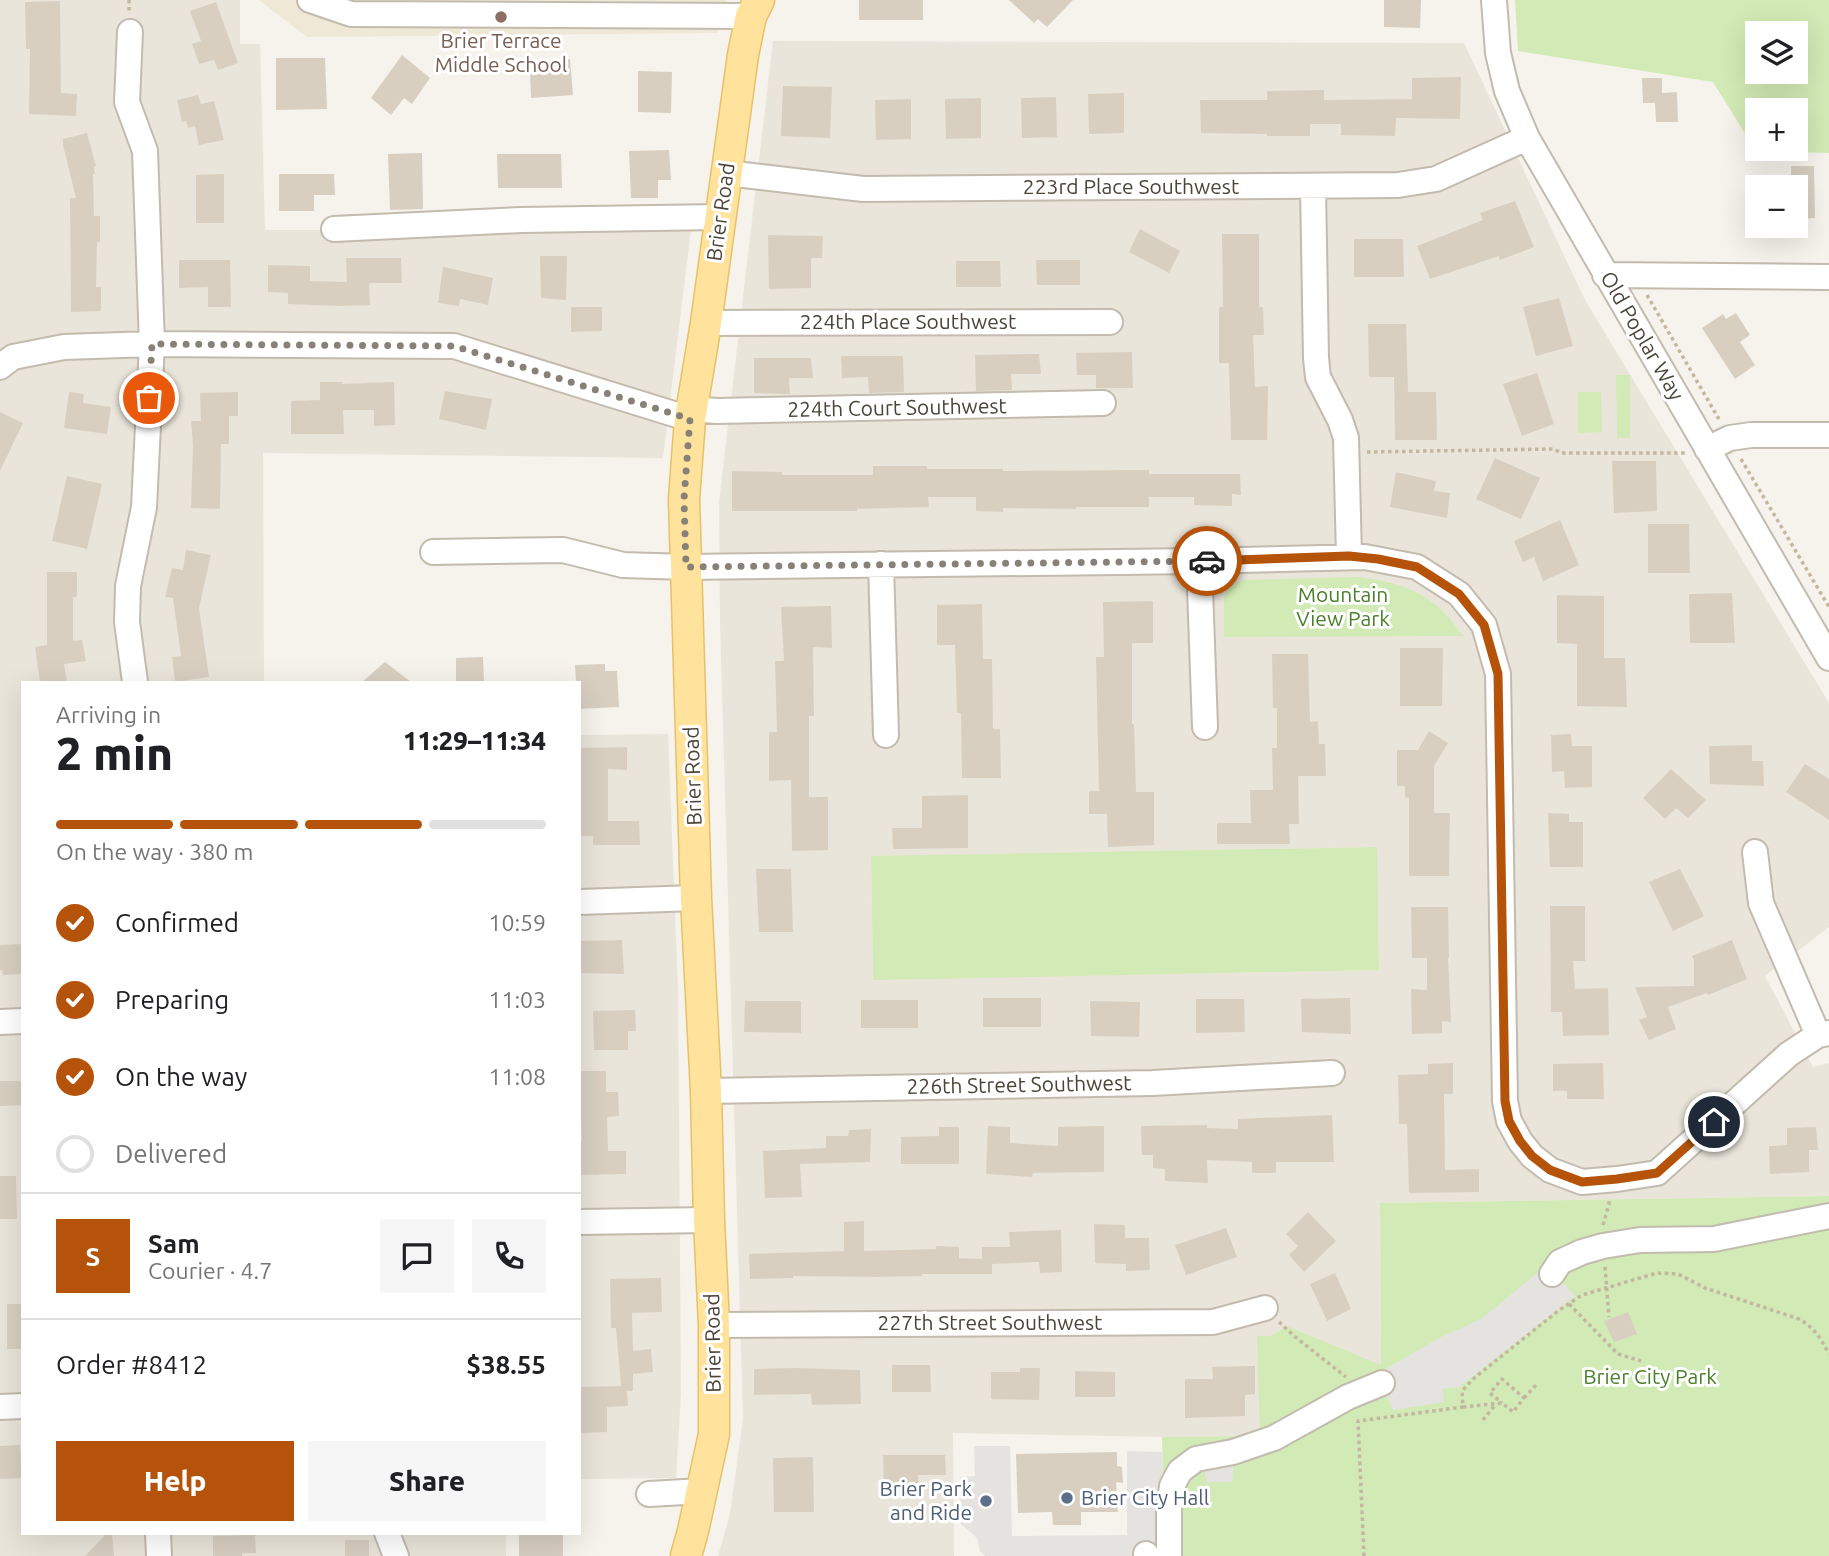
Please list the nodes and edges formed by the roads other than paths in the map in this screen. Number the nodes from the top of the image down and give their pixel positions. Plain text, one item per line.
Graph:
1 (310, 0) edge
2 (1494, 0) edge
3 (755, 8) edge
4 (130, 32) dead end
5 (1527, 138) junction
6 (727, 173) junction
7 (1313, 187) junction
8 (720, 217) junction
9 (334, 229) dead end
10 (1605, 275) junction
11 (1829, 277) edge
12 (1110, 322) dead end
13 (706, 323) junction
14 (152, 344) junction
15 (0, 367) edge
16 (1103, 404) dead end
17 (691, 414) junction
18 (1829, 435) edge
19 (1698, 451) junction
20 (433, 552) dead end
21 (1349, 556) junction
22 (1199, 561) junction
23 (881, 564) junction
24 (686, 567) junction
25 (1829, 658) edge
26 (135, 681) edge
27 (1205, 727) dead end
28 (886, 735) dead end
29 (1755, 852) dead end
30 (696, 898) junction
31 (581, 902) edge
32 (21, 1021) edge
33 (0, 1022) edge
34 (1824, 1034) edge
35 (1332, 1073) dead end
36 (706, 1091) junction
37 (1829, 1216) edge
38 (709, 1220) junction
39 (581, 1222) edge
40 (1552, 1274) dead end
41 (1265, 1308) road end
42 (714, 1325) junction
43 (1373, 1386) road end
44 (21, 1406) edge
45 (0, 1407) edge
46 (702, 1490) junction
47 (649, 1494) dead end
48 (158, 1535) edge
49 (388, 1535) edge
50 (1154, 1555) edge
51 (159, 1556) edge
52 (396, 1556) edge
53 (685, 1556) edge

1 - 3 street
2 - 5 street, Old Poplar Way
3 - 6 main road, Brier Road
4 - 14 street
5 - 7 street, 223rd Place Southwest
5 - 10 street, Old Poplar Way
6 - 7 street, 223rd Place Southwest
6 - 8 main road, Brier Road
7 - 21 street
8 - 9 street
8 - 13 main road, Brier Road
10 - 11 street
10 - 19 street, Old Poplar Way
12 - 13 street, 224th Place Southwest
13 - 17 main road, Brier Road
14 - 15 street
14 - 17 street
14 - 26 street
16 - 17 street, 224th Court Southwest
17 - 24 main road, Brier Road
18 - 19 street
19 - 25 street, Old Poplar Way
20 - 24 street
21 - 22 street
21 - 34 street
22 - 23 street
22 - 27 street
23 - 24 street
23 - 28 street
24 - 30 main road, Brier Road
29 - 34 street
30 - 31 street
30 - 36 main road, Brier Road
32 - 33 street
35 - 36 street, 226th Street Southwest
36 - 38 main road, Brier Road
37 - 40 street
38 - 39 street
38 - 42 main road, Brier Road
41 - 42 street, 227th Street Southwest
42 - 46 main road, Brier Road
43 - 50 street
44 - 45 street
46 - 47 street
46 - 53 main road, Brier Road
48 - 51 street
49 - 52 street

